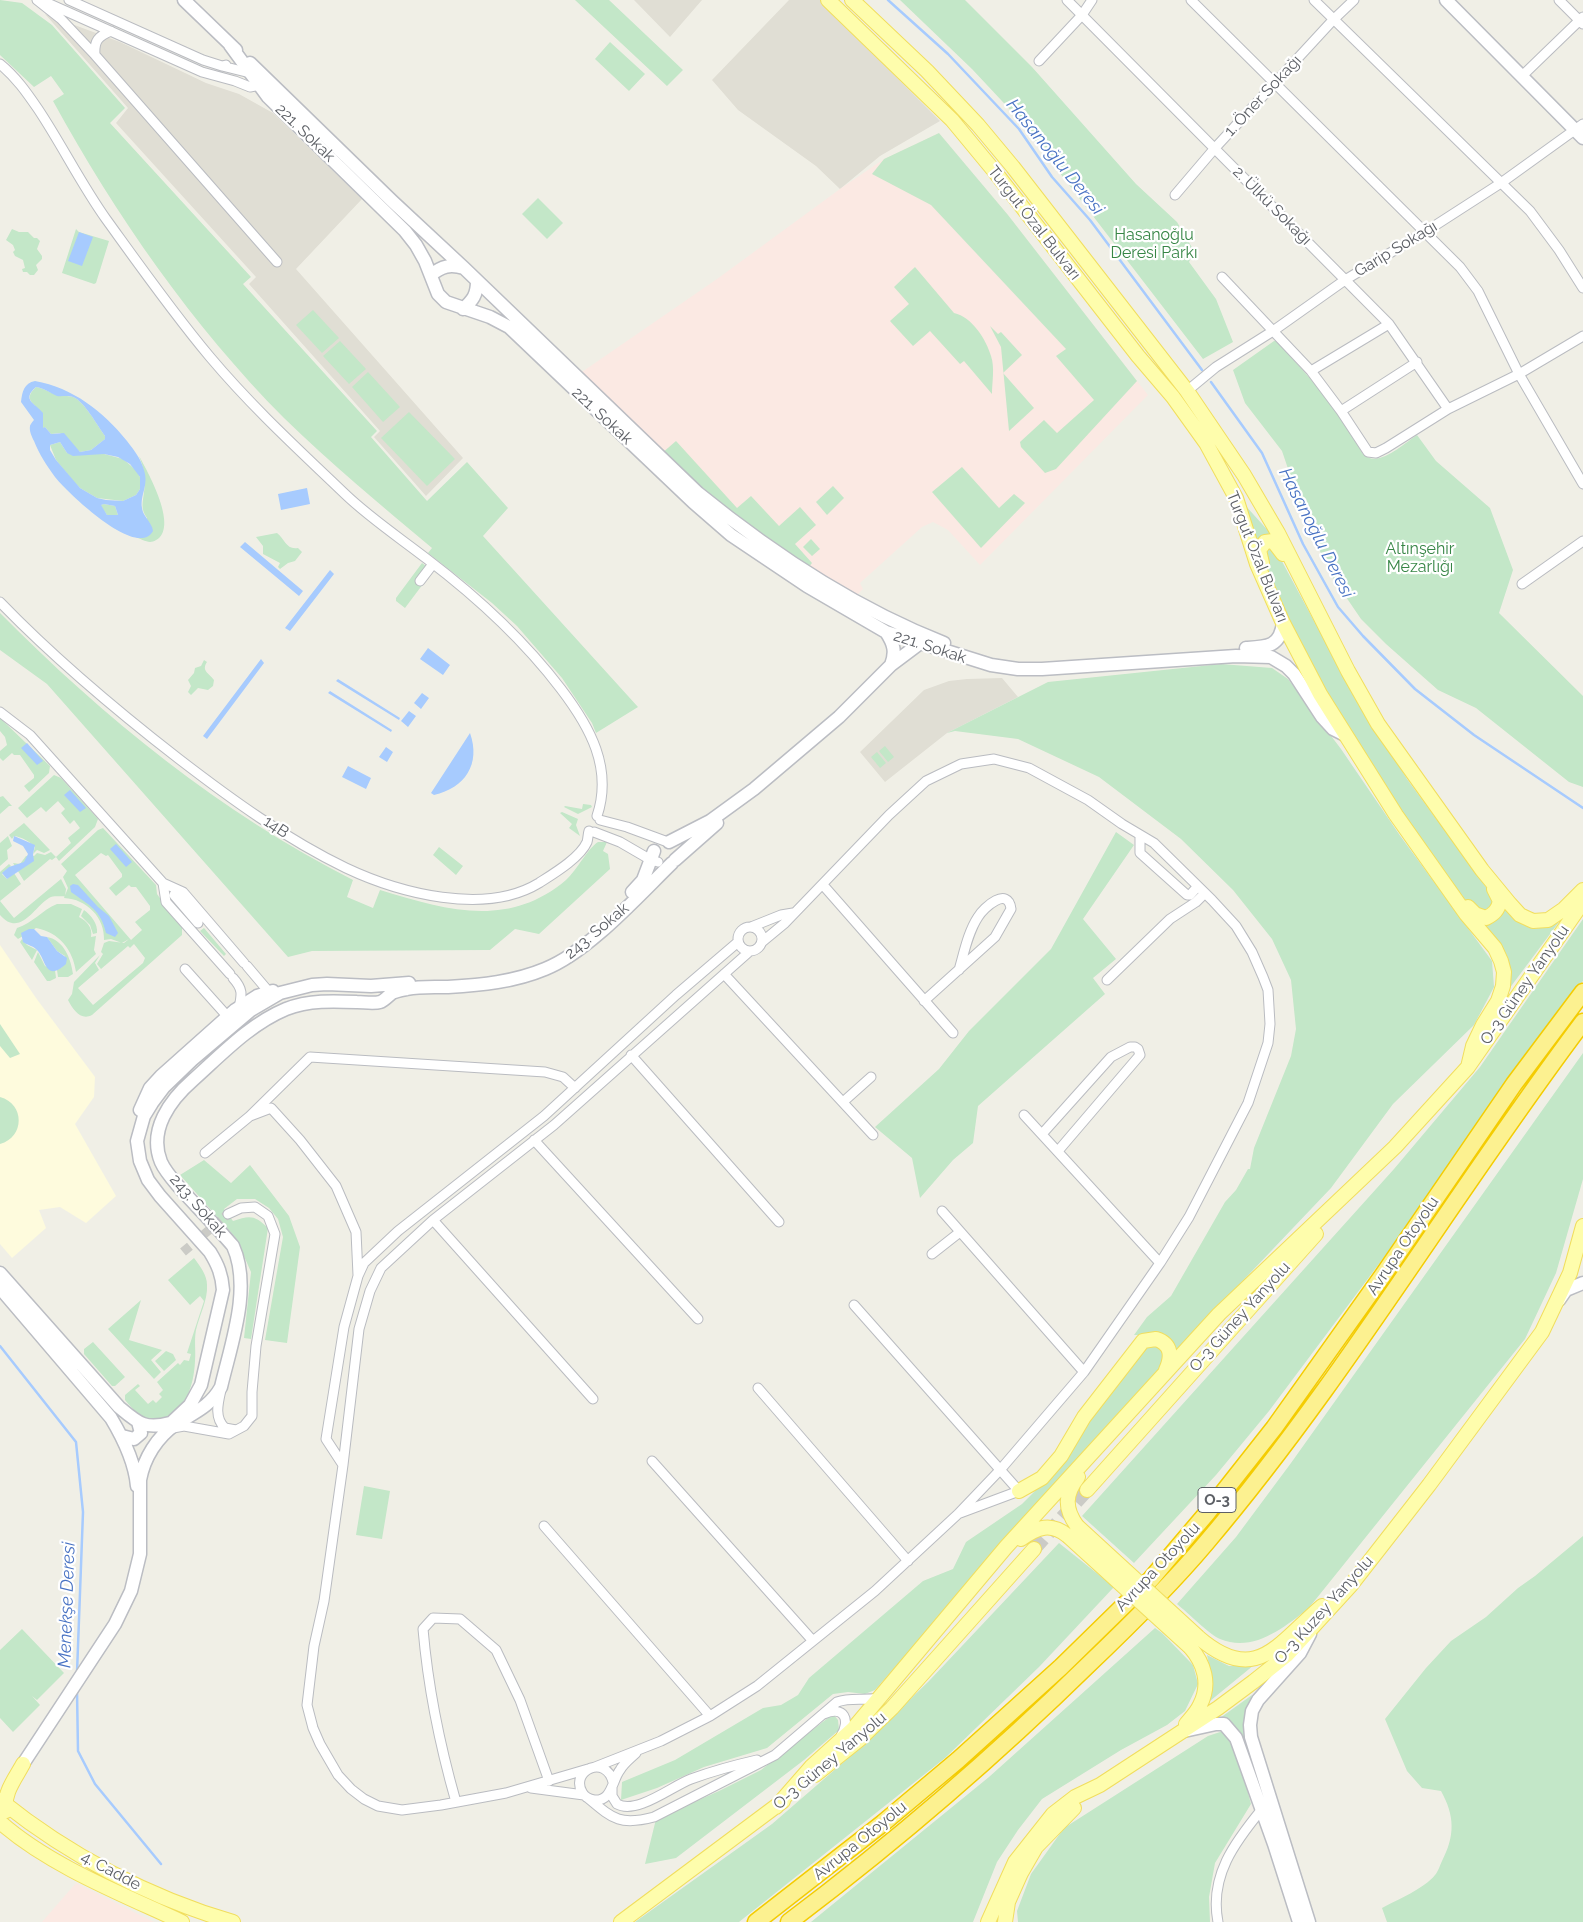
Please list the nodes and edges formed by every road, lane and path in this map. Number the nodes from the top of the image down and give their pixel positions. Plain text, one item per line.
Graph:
1 (39, 0) edge
2 (69, 0) edge
3 (184, 0) edge
4 (828, 0) edge
5 (852, 0) edge
6 (1067, 0) edge
7 (1092, 0) edge
8 (1191, 0) edge
9 (1314, 0) edge
10 (1354, 0) edge
11 (1446, 0) edge
12 (1559, 0) edge
13 (1082, 15) junction
14 (1334, 20) junction
15 (1582, 21) edge
16 (112, 31) junction
17 (233, 48) junction
18 (95, 55) junction
19 (1039, 61) dead end
20 (0, 64) edge
21 (222, 66) junction
22 (251, 73) junction
23 (1522, 76) junction
24 (258, 83) junction
25 (1274, 84) junction
26 (1580, 130) edge
27 (1215, 148) junction
28 (1501, 183) junction
29 (1175, 195) dead end
30 (1425, 232) junction
31 (277, 262) dead end
32 (464, 268) junction
33 (431, 275) junction
34 (1222, 277) dead end
35 (1345, 280) junction
36 (477, 281) junction
37 (1583, 288) edge
38 (463, 309) junction
39 (1389, 324) junction
40 (1273, 331) junction
41 (1583, 336) edge
42 (1416, 362) junction
43 (1311, 371) junction
44 (1519, 374) junction
45 (1187, 391) junction
46 (1173, 397) junction
47 (1448, 409) junction
48 (1341, 411) junction
49 (1583, 484) edge
50 (1581, 546) edge
51 (433, 564) junction
52 (420, 581) dead end
53 (1522, 584) dead end
54 (0, 602) edge
55 (1315, 608) junction
56 (1283, 623) junction
57 (886, 632) junction
58 (919, 644) junction
59 (891, 665) junction
60 (0, 712) edge
61 (1344, 736) junction
62 (754, 789) junction
63 (1140, 835) junction
64 (667, 842) junction
65 (654, 858) junction
66 (673, 861) junction
67 (1430, 862) junction
68 (1482, 870) junction
69 (163, 883) junction
70 (823, 885) junction
71 (1202, 890) junction
72 (1583, 890) edge
73 (174, 895) dead end
74 (1583, 902) edge
75 (793, 913) junction
76 (198, 924) junction
77 (209, 924) junction
78 (751, 927) junction
79 (195, 936) junction
80 (738, 942) junction
81 (762, 942) junction
82 (750, 951) junction
83 (237, 955) junction
84 (223, 967) junction
85 (185, 969) dead end
86 (959, 970) junction
87 (724, 974) junction
88 (1107, 980) dead end
89 (295, 988) junction
90 (269, 992) junction
91 (1583, 992) edge
92 (924, 1001) junction
93 (239, 1008) junction
94 (228, 1017) junction
95 (1583, 1022) edge
96 (953, 1033) dead end
97 (631, 1055) junction
98 (1468, 1067) junction
99 (871, 1078) dead end
100 (575, 1088) junction
101 (270, 1095) junction
102 (842, 1102) junction
103 (270, 1108) junction
104 (1024, 1114) dead end
105 (250, 1116) junction
106 (1042, 1134) junction
107 (873, 1135) dead end
108 (137, 1140) junction
109 (534, 1140) junction
110 (1396, 1147) junction
111 (1058, 1151) junction
112 (205, 1153) dead end
113 (185, 1194) junction
114 (170, 1207) junction
115 (942, 1212) dead end
116 (202, 1213) junction
117 (228, 1214) tunnel mouth
118 (433, 1220) junction
119 (779, 1222) dead end
120 (186, 1226) junction
121 (1583, 1226) edge
122 (960, 1232) junction
123 (1581, 1248) edge
124 (932, 1254) dead end
125 (1160, 1262) junction
126 (0, 1273) edge
127 (358, 1276) junction
128 (1583, 1283) edge
129 (0, 1288) edge
130 (1556, 1304) junction
131 (854, 1305) dead end
132 (698, 1319) dead end
133 (1084, 1372) junction
134 (1165, 1373) junction
135 (221, 1388) junction
136 (758, 1388) dead end
137 (593, 1399) dead end
138 (1131, 1409) junction
139 (138, 1422) junction
140 (170, 1426) junction
141 (238, 1431) junction
142 (347, 1432) junction
143 (122, 1436) junction
144 (326, 1439) junction
145 (652, 1461) dead end
146 (344, 1465) junction
147 (1000, 1470) junction
148 (136, 1478) junction
149 (1087, 1490) tunnel mouth
150 (1019, 1491) junction
151 (140, 1514) junction
152 (958, 1514) junction
153 (544, 1526) dead end
154 (1072, 1531) junction
155 (1034, 1549) tunnel mouth
156 (908, 1561) junction
157 (978, 1581) junction
158 (1351, 1585) junction
159 (1316, 1623) junction
160 (813, 1641) junction
161 (1194, 1642) junction
162 (879, 1698) junction
163 (710, 1716) junction
164 (817, 1717) junction
165 (1181, 1731) junction
166 (836, 1744) junction
167 (640, 1749) junction
168 (767, 1758) junction
169 (23, 1764) junction
170 (591, 1768) junction
171 (0, 1780) edge
172 (689, 1780) junction
173 (549, 1781) junction
174 (612, 1785) junction
175 (1100, 1785) junction
176 (525, 1788) junction
177 (586, 1796) junction
178 (690, 1800) junction
179 (2, 1801) edge
180 (456, 1802) junction
181 (776, 1807) junction
182 (1262, 1809) junction
183 (29, 1821) junction
184 (0, 1822) edge
185 (15, 1835) junction
186 (638, 1910) junction
187 (182, 1922) edge
188 (233, 1922) edge
189 (616, 1922) edge
190 (621, 1922) edge
191 (756, 1922) edge
192 (789, 1922) edge
193 (988, 1922) edge
194 (1005, 1922) edge
195 (1218, 1922) edge
196 (1299, 1922) edge
197 (1309, 1922) edge

1 - 16 street
1 - 18 street
2 - 21 street
3 - 17 street
4 - 46 main road, Turgut Özal Bulvarı
5 - 45 main road, Turgut Özal Bulvarı
6 - 13 street, 2. Ülkü Sokağı
7 - 13 street
8 - 25 street
9 - 14 street
10 - 14 street, 1. Öner Sokağı
11 - 23 street
12 - 15 street
13 - 19 street
13 - 27 street, 2. Ülkü Sokağı
14 - 25 street, 1. Öner Sokağı
14 - 28 street
15 - 23 street
16 - 18 street
16 - 24 street
17 - 21 street
17 - 22 street, 221. Sokak
17 - 24 street, 221. Sokak
18 - 31 street
20 - 51 street
21 - 22 street
22 - 24 street, 221. Sokak
23 - 26 street
24 - 32 street, 221. Sokak
24 - 33 street, 221. Sokak
25 - 27 street, 1. Öner Sokağı
25 - 30 street
26 - 28 street, Garip Sokağı
27 - 29 street, 1. Öner Sokağı
27 - 35 street, 2. Ülkü Sokağı
28 - 30 street, Garip Sokağı
28 - 37 street
30 - 35 street, Garip Sokağı
30 - 44 street
32 - 33 street
32 - 36 street
33 - 38 street, 221. Sokak
34 - 40 street
35 - 39 street, 2. Ülkü Sokağı
35 - 40 street, Garip Sokağı
36 - 38 street
36 - 56 street, 221. Sokak
38 - 57 street, 221. Sokak
39 - 42 street, 2. Ülkü Sokağı
39 - 43 street
40 - 43 street
40 - 45 street, Garip Sokağı
41 - 44 street
42 - 47 street, 2. Ülkü Sokağı
42 - 48 street
43 - 48 street
44 - 47 street
44 - 49 street
45 - 46 main road
45 - 55 main road, Turgut Özal Bulvarı
46 - 56 main road, Turgut Özal Bulvarı
47 - 48 street
50 - 53 street
51 - 52 street
51 - 64 street
54 - 65 street, 14B
55 - 56 main road
55 - 68 main road, Turgut Özal Bulvarı
56 - 61 main road, Turgut Özal Bulvarı
57 - 58 street, 221. Sokak
57 - 59 street
58 - 59 street, 243. Sokak
58 - 61 street, 221. Sokak
59 - 62 street, 243. Sokak
60 - 69 street
61 - 67 main road, Turgut Özal Bulvarı
62 - 64 street, 243. Sokak
62 - 66 street, 243. Sokak
63 - 70 street
63 - 71 street
63 - 71 street
64 - 65 street
64 - 66 street
65 - 66 street
65 - 89 street, 243. Sokak
66 - 113 street, 243. Sokak
67 - 68 main road
67 - 98 main road, Turgut Özal Bulvarı
68 - 72 main road, Turgut Özal Bulvarı
69 - 77 street
69 - 79 street
70 - 75 street
70 - 92 street
71 - 88 street
71 - 125 street
73 - 76 street
74 - 98 main road, O-3 Güney Yanyolu
75 - 78 street
75 - 81 street
76 - 77 street
76 - 79 street
77 - 83 street
78 - 80 street
78 - 81 street
79 - 84 street
80 - 82 street
80 - 100 street
81 - 82 street
82 - 87 street
83 - 84 street
83 - 90 street
84 - 93 street
85 - 94 street
86 - 86 street
86 - 92 street
87 - 97 street
87 - 102 street
89 - 90 street
89 - 108 street, 243. Sokak
90 - 93 street
91 - 191 highway, Avrupa Otoyolu / O-3
92 - 96 street
93 - 94 street
94 - 108 street
95 - 192 highway, Avrupa Otoyolu / O-3
97 - 109 street
97 - 119 street
98 - 110 main road, O-3 Güney Yanyolu
99 - 102 street
100 - 101 street
100 - 127 street
101 - 103 street
101 - 105 street
102 - 107 street
103 - 105 street
103 - 127 street
104 - 106 street
105 - 112 street
106 - 111 street
106 - 111 street
108 - 114 street, 243. Sokak
109 - 118 street
109 - 132 street
110 - 134 main road
110 - 149 main road, O-3 Güney Yanyolu
111 - 125 street
113 - 114 street
113 - 116 street, 243. Sokak
114 - 120 street, 243. Sokak
115 - 122 street
116 - 120 street
116 - 135 street, 243. Sokak
117 - 141 street
118 - 137 street
118 - 142 street
120 - 140 street, 243. Sokak
121 - 123 main road, O-3 Kuzey Yanyolu
122 - 124 street
122 - 133 street
123 - 130 main road, O-3 Kuzey Yanyolu
125 - 133 street
126 - 139 street
127 - 144 street
128 - 130 street
129 - 143 street
130 - 158 main road, O-3 Kuzey Yanyolu
131 - 147 street
133 - 147 street
134 - 138 main road
134 - 150 main road
135 - 140 street, 243. Sokak
135 - 141 street
136 - 156 street
138 - 154 main road
138 - 157 main road
139 - 140 street
139 - 143 street
140 - 141 street
140 - 148 street, 243. Sokak
140 - 151 street, 243. Sokak
142 - 144 street
142 - 146 street
143 - 148 street
144 - 146 street
145 - 160 street
146 - 180 street
147 - 150 street
147 - 152 street
148 - 151 street
150 - 152 street
151 - 169 street, 243. Sokak
152 - 156 street
153 - 163 street
154 - 157 main road
154 - 161 main road, bridge
155 - 181 main road, O-3 Güney Yanyolu
156 - 160 street
157 - 162 main road
158 - 159 main road, O-3 Kuzey Yanyolu
158 - 161 main road
159 - 165 main road, O-3 Kuzey Yanyolu
159 - 197 street
160 - 163 street
161 - 165 main road
162 - 164 street
162 - 166 main road
163 - 167 street
164 - 166 street
164 - 168 street
165 - 175 main road, O-3 Kuzey Yanyolu
165 - 182 street
166 - 181 main road
167 - 170 street
167 - 174 street
168 - 172 street
168 - 178 street
169 - 171 main road
169 - 179 main road
169 - 183 main road
170 - 173 street
170 - 174 street
170 - 177 street
172 - 174 street
172 - 178 street
173 - 176 street
173 - 180 street
174 - 177 street
175 - 193 main road, O-3 Kuzey Yanyolu
175 - 194 main road
176 - 177 street
176 - 180 street
177 - 178 street
179 - 183 main road, 4. Cadde
179 - 185 main road
181 - 186 main road, O-3 Güney Yanyolu
182 - 195 street
182 - 196 street
183 - 188 main road, 4. Cadde
184 - 185 main road, 4. Cadde
185 - 187 main road, 4. Cadde
186 - 189 main road
186 - 190 main road, O-3 Güney Yanyolu

